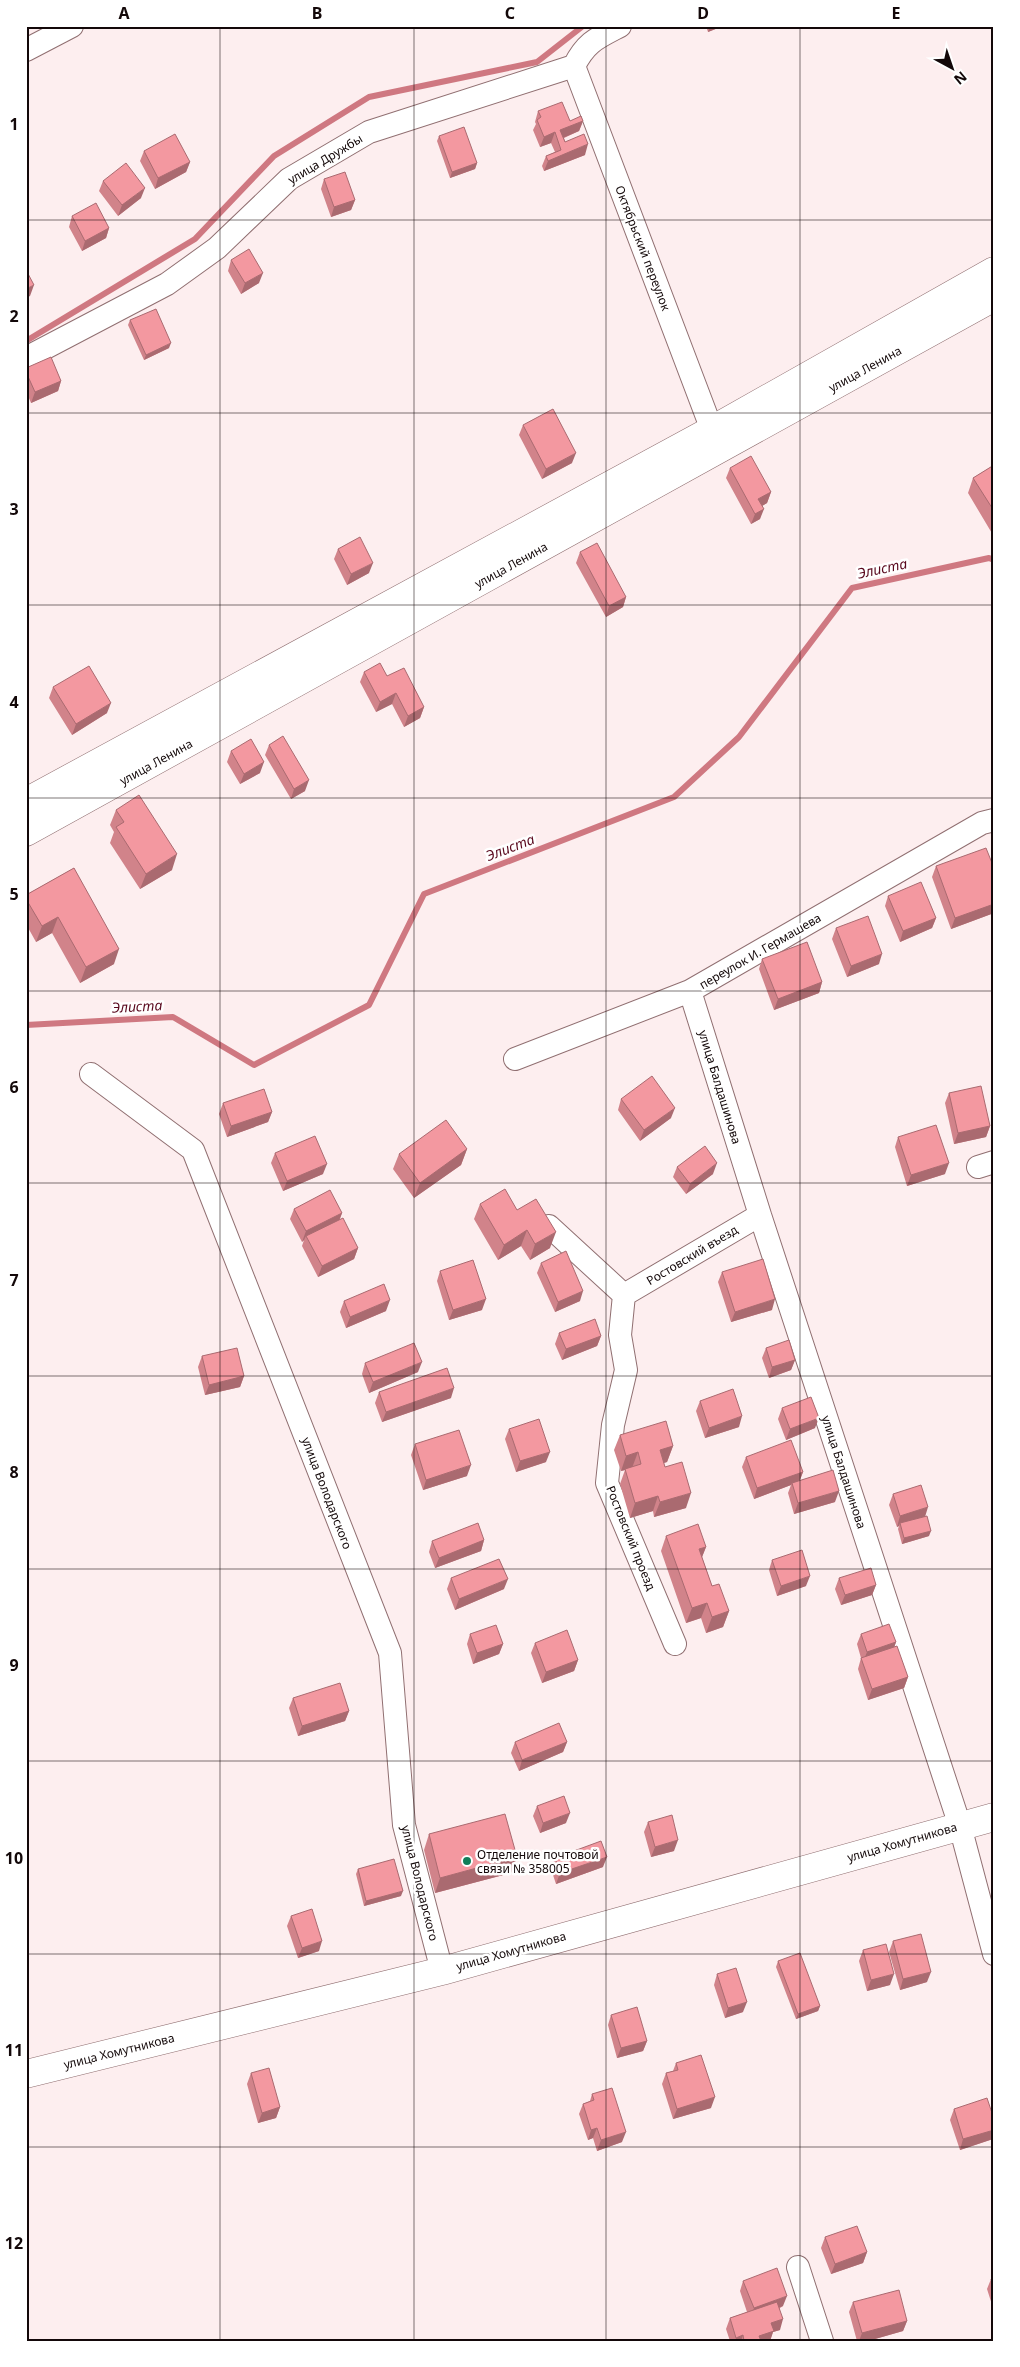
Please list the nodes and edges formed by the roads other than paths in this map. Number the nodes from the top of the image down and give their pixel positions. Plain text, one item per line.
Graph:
1 (72, 26) edge
2 (620, 26) edge
3 (26, 50) edge
4 (574, 66) junction
5 (994, 272) edge
6 (994, 297) edge
7 (26, 358) edge
8 (712, 430) junction
9 (26, 802) edge
10 (994, 820) edge
11 (26, 832) edge
12 (690, 991) junction
13 (515, 1059) dead end
14 (91, 1074) dead end
15 (760, 1215) junction
16 (549, 1226) edge
17 (624, 1295) junction
18 (675, 1644) dead end
19 (994, 1817) edge
20 (960, 1826) junction
21 (994, 1954) edge
22 (442, 1970) junction
23 (26, 2074) edge
24 (798, 2267) dead end
25 (822, 2341) edge

1 - 3 street
2 - 4 street
4 - 7 street, улица Дружбы
4 - 8 street, Октябрьский переулок
5 - 8 main road, улица Ленина
6 - 11 main road, улица Ленина
8 - 9 main road, улица Ленина
10 - 12 street, переулок И. Гермашева
12 - 13 street, переулок И. Гермашева
12 - 15 street, улица Балдашинова
14 - 22 street, улица Володарского
15 - 17 street, Ростовский въезд
15 - 20 street, улица Балдашинова
16 - 17 street
17 - 18 street, Ростовский проезд
19 - 20 main road, улица Хомутникова
20 - 21 street, улица Балдашинова
20 - 22 main road, улица Хомутникова
22 - 23 main road, улица Хомутникова
24 - 25 street

